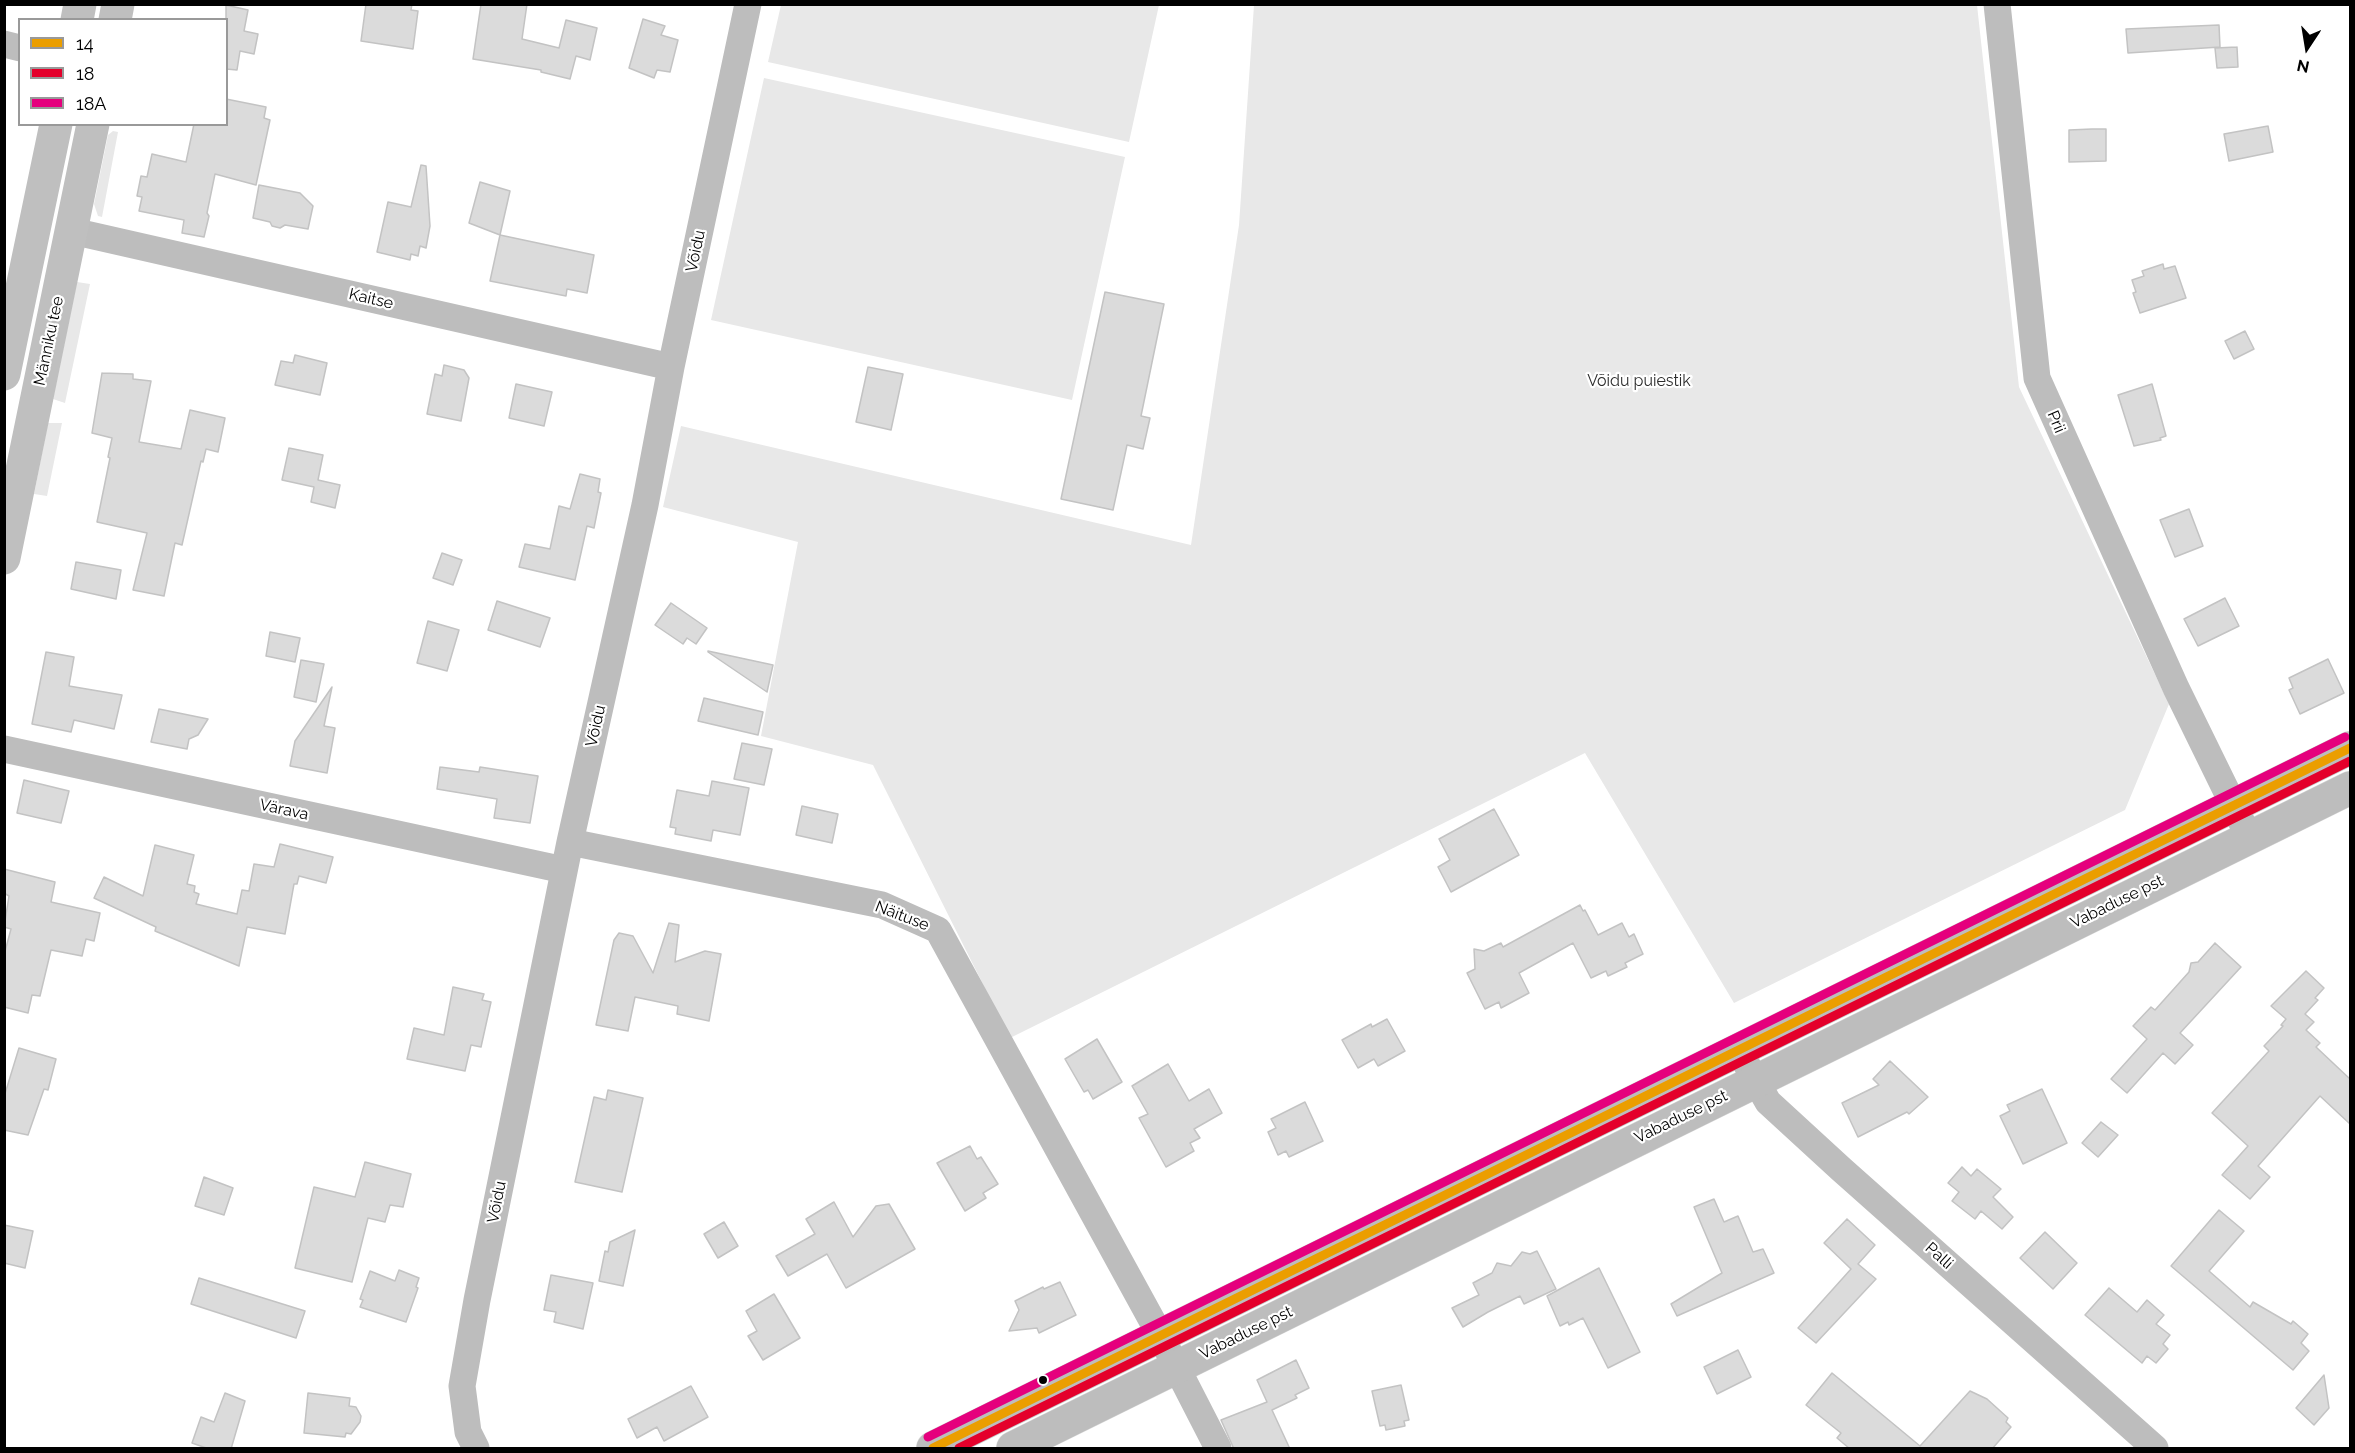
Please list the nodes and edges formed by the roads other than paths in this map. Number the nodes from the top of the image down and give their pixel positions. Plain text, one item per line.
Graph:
1 (748, 4) edge
2 (1997, 4) edge
3 (56, 126) edge
4 (93, 126) edge
5 (72, 231) junction
6 (8, 335) edge
7 (671, 366) junction
8 (4, 374) edge
9 (4, 558) edge
10 (4, 749) edge
11 (2350, 751) edge
12 (2350, 788) edge
13 (2234, 806) junction
14 (2249, 837) junction
15 (570, 842) junction
16 (564, 870) junction
17 (1739, 1051) junction
18 (1756, 1083) junction
19 (1160, 1335) junction
20 (1178, 1367) junction
21 (2139, 1444) edge
22 (476, 1449) edge
23 (933, 1449) edge
24 (1013, 1449) edge
25 (1218, 1449) edge

1 - 7 street, Võidu
2 - 13 street, Prii
3 - 6 street
4 - 5 street, Männiku tee
5 - 7 street, Kaitse
5 - 9 street, Männiku tee
6 - 8 street
7 - 15 street, Võidu
10 - 16 street, Värava
11 - 13 highway, Vabaduse pst
12 - 14 highway, Vabaduse pst
13 - 14 street, Prii
13 - 17 highway, Vabaduse pst
14 - 18 highway, Vabaduse pst
15 - 16 street, Võidu
15 - 19 street, Näituse
16 - 22 street, Võidu
17 - 18 street, Palli
17 - 19 highway, Vabaduse pst
18 - 20 highway, Vabaduse pst
18 - 21 street, Palli
19 - 20 street, Näituse
19 - 23 highway, Vabaduse pst
20 - 24 highway, Vabaduse pst
20 - 25 street, Näituse

